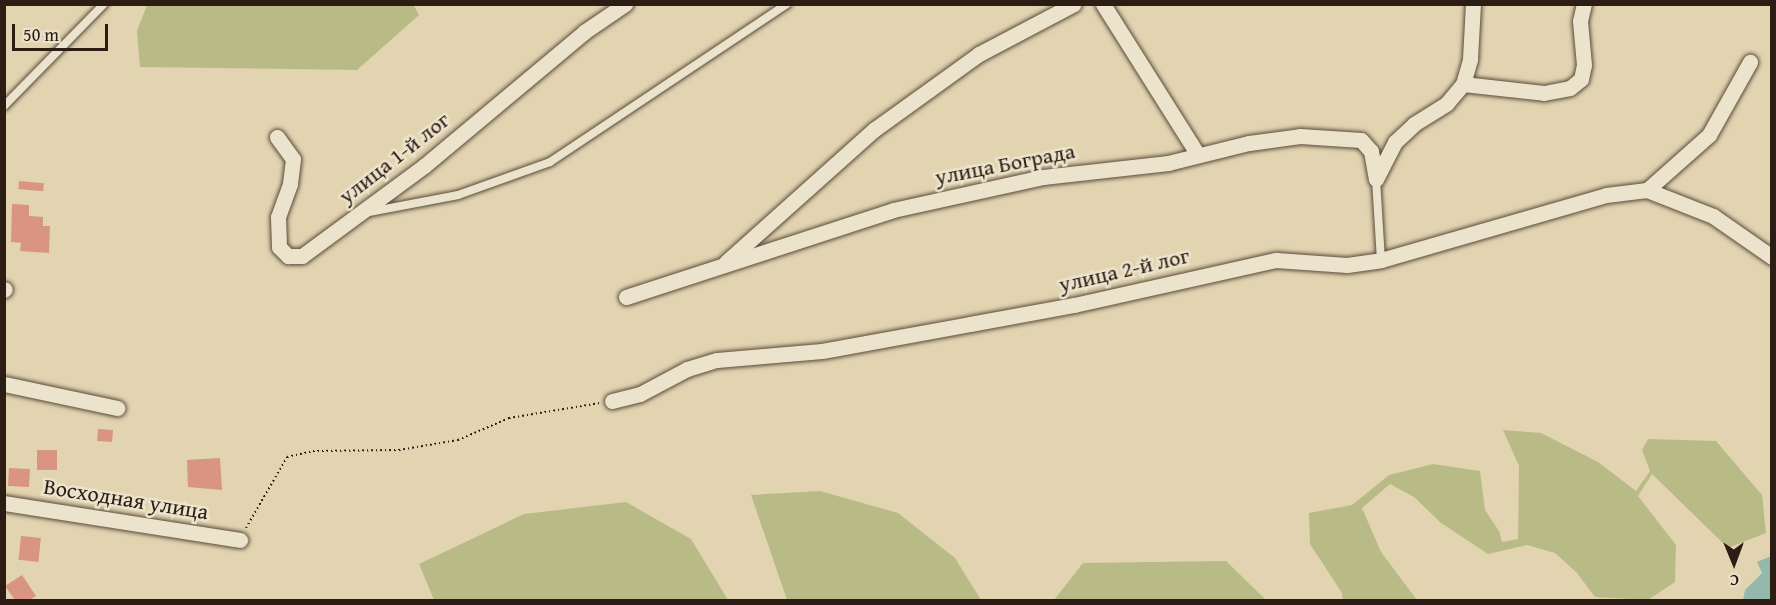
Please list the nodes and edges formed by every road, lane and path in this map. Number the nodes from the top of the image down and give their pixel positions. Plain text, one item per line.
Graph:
1 (104, 4) edge
2 (625, 4) edge
3 (787, 4) edge
4 (1074, 4) edge
5 (1103, 4) edge
6 (1473, 4) edge
7 (1584, 4) edge
8 (1750, 62) dead end
9 (1463, 84) junction
10 (4, 106) edge
11 (277, 137) dead end
12 (1198, 155) junction
13 (1376, 178) junction
14 (1647, 190) junction
15 (356, 216) junction
16 (1772, 257) edge
17 (1381, 260) junction
18 (718, 268) junction
19 (626, 297) dead end
20 (4, 384) edge
21 (612, 401) joint
22 (117, 408) dead end
23 (4, 503) edge
24 (240, 540) joint

1 - 10 lane
2 - 15 street, улица 1-й лог
3 - 15 lane
4 - 18 street
5 - 12 street
6 - 9 street
7 - 9 street
8 - 14 street
9 - 13 street
11 - 15 street, улица 1-й лог
12 - 13 street, улица Бограда
12 - 18 street, улица Бограда
13 - 17 lane
14 - 16 street
14 - 17 street, улица 2-й лог
17 - 21 street, улица 2-й лог
18 - 19 street, улица Бограда
20 - 22 street
21 - 24 path
23 - 24 street, Восходная улица

